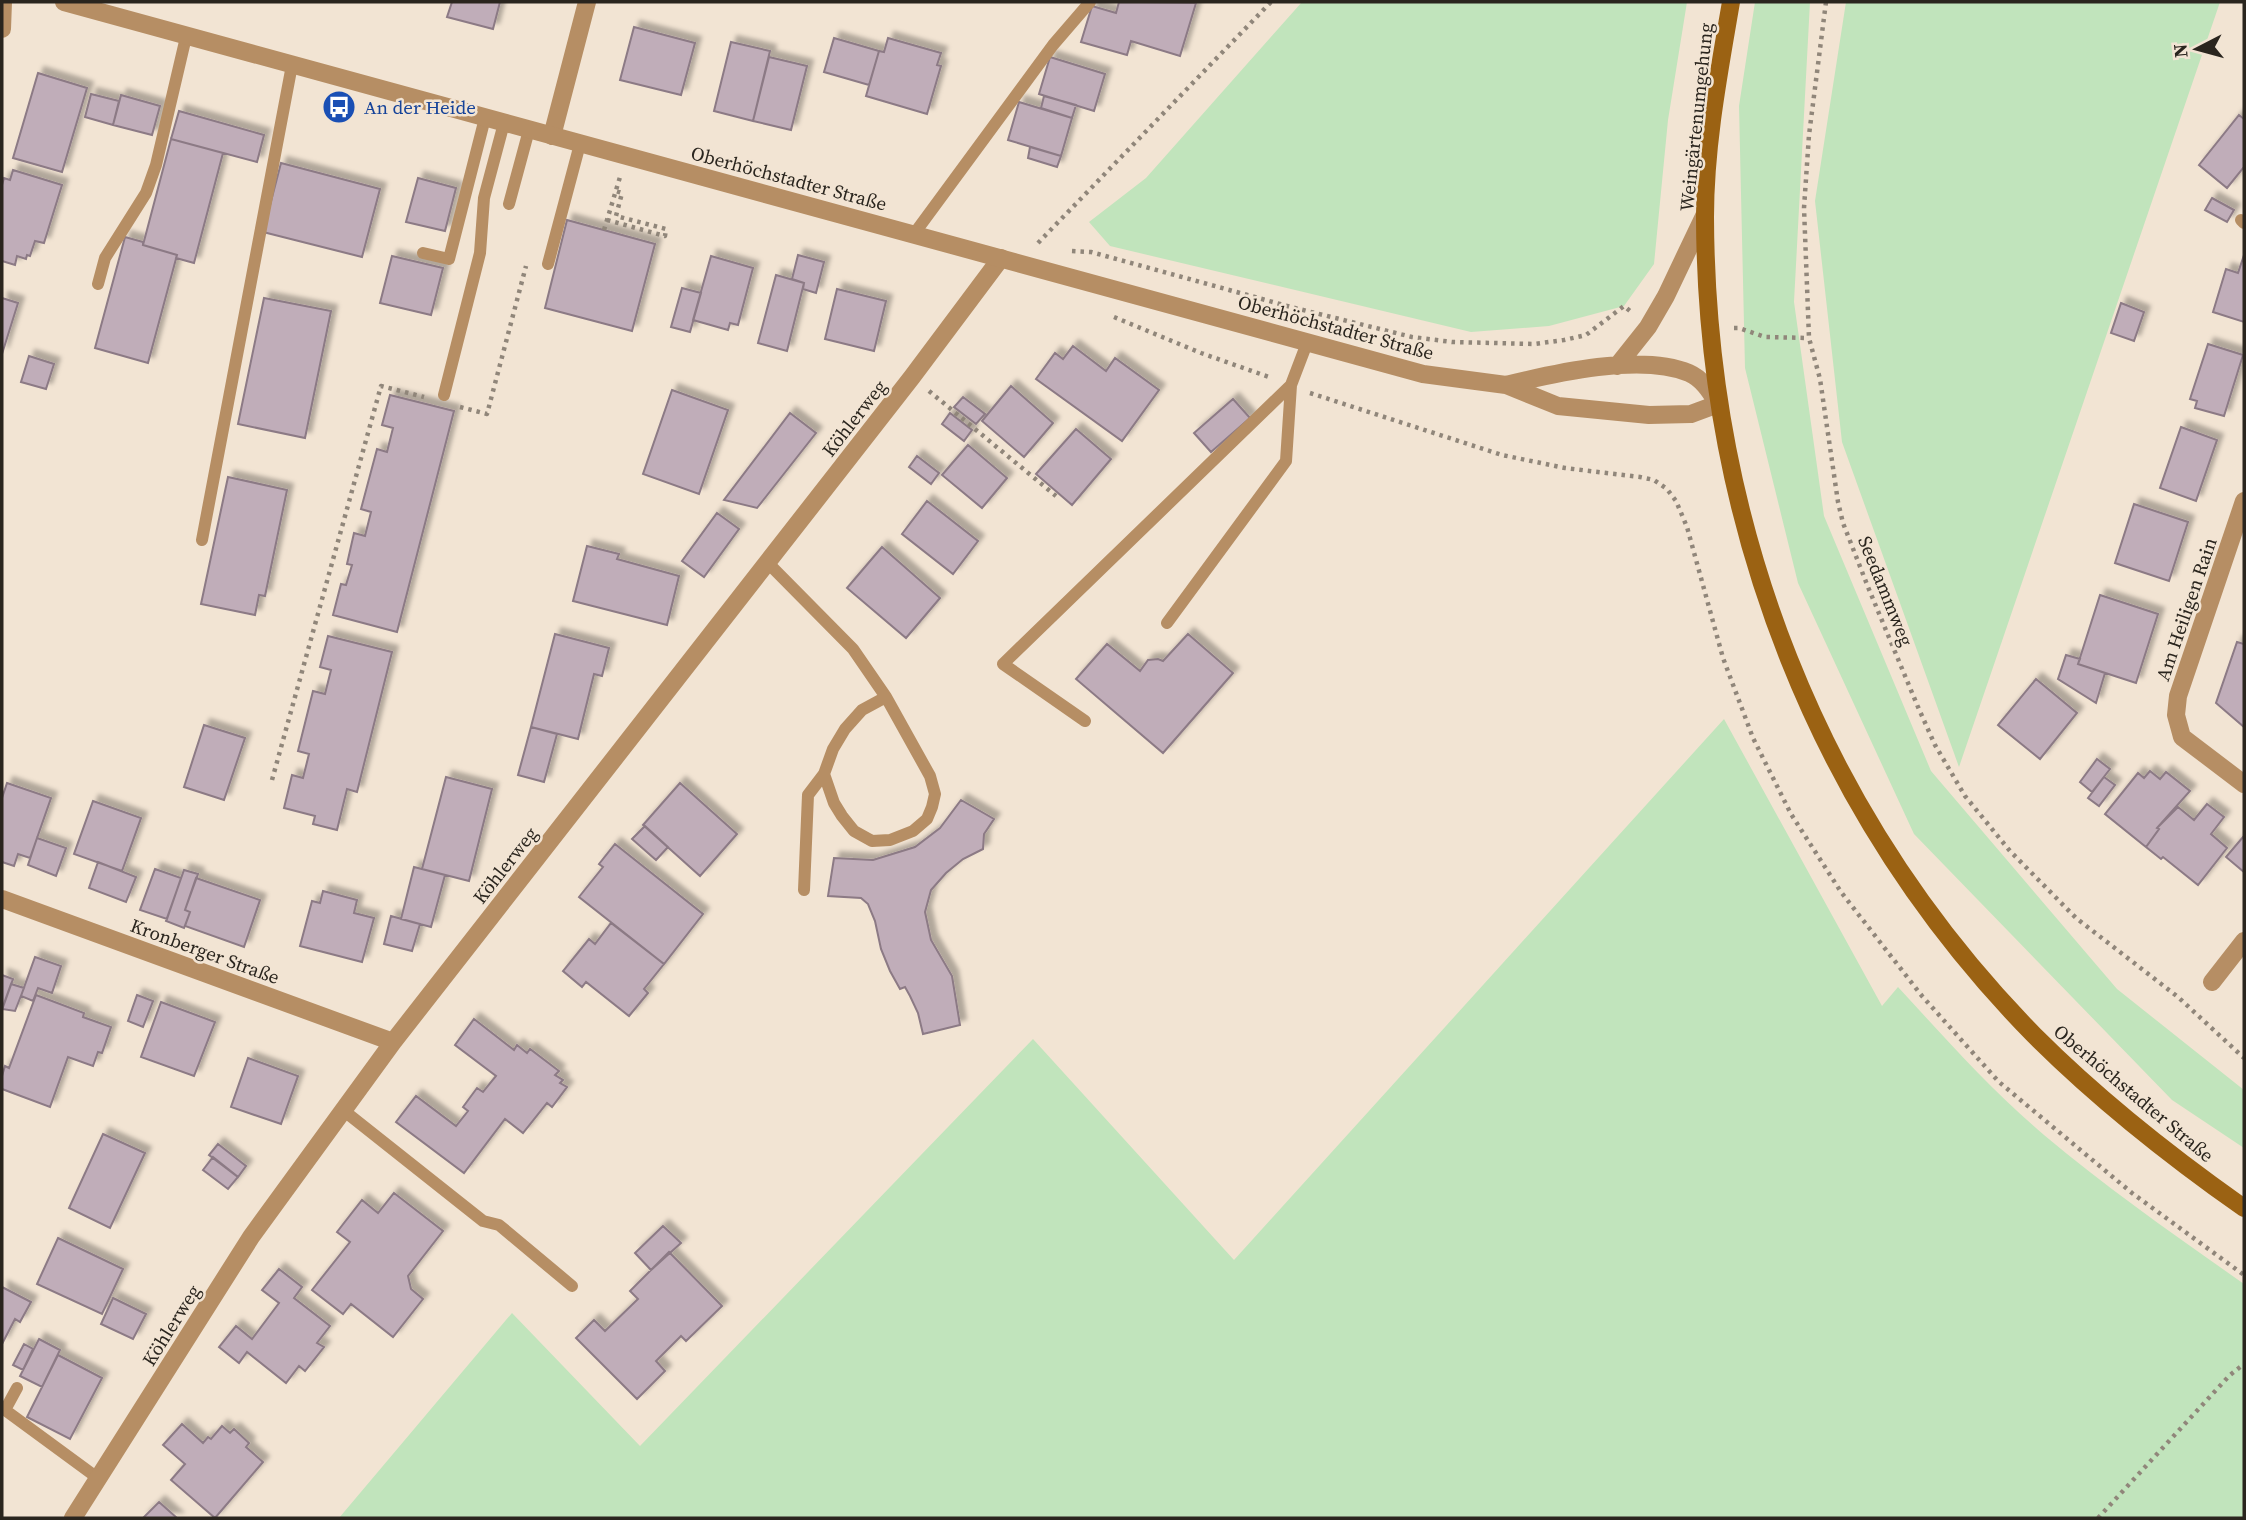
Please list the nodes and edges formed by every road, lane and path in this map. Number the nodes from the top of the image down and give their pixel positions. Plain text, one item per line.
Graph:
1 (4, 2) edge
2 (64, 2) edge
3 (587, 2) edge
4 (1090, 2) edge
5 (1271, 2) edge
6 (1731, 2) edge
7 (1826, 2) edge
8 (2, 29) edge
9 (186, 37) junction
10 (292, 65) junction
11 (485, 118) junction
12 (504, 123) junction
13 (529, 130) junction
14 (552, 136) junction
15 (580, 144) junction
16 (509, 204) dead end
17 (1705, 214) junction
18 (607, 220) junction
19 (604, 230) dead end
20 (914, 234) junction
21 (1039, 243) junction
22 (1051, 246) dead end
23 (1062, 250) dead end
24 (423, 253) dead end
25 (528, 256) dead end
26 (1001, 258) junction
27 (548, 264) dead end
28 (98, 284) dead end
29 (1112, 316) dead end
30 (1648, 327) junction
31 (1710, 333) junction
32 (1809, 338) junction
33 (1307, 342) junction
34 (1617, 366) junction
35 (912, 377) junction
36 (1291, 385) junction
37 (1506, 385) junction
38 (443, 399) junction
39 (1718, 404) junction
40 (1056, 496) dead end
41 (2244, 501) edge
42 (202, 540) dead end
43 (767, 562) junction
44 (1167, 623) dead end
45 (886, 697) junction
46 (1085, 721) dead end
47 (824, 774) junction
48 (272, 780) dead end
49 (2244, 784) edge
50 (804, 890) dead end
51 (2, 899) edge
52 (2244, 941) edge
53 (2212, 982) dead end
54 (393, 1042) junction
55 (2244, 1058) edge
56 (343, 1110) junction
57 (2244, 1208) edge
58 (2244, 1275) edge
59 (572, 1286) dead end
60 (2244, 1364) edge
61 (17, 1388) dead end
62 (99, 1479) junction
63 (73, 1518) edge
64 (2098, 1518) edge

1 - 8 street
2 - 9 street, Oberhöchstadter Straße
3 - 14 street
4 - 20 lane
5 - 21 path
6 - 17 main road, Weingärtenumgehung
7 - 32 path, Seedammweg
9 - 10 street, Oberhöchstadter Straße
9 - 28 lane
10 - 11 street, Oberhöchstadter Straße
10 - 42 lane
11 - 12 street, Oberhöchstadter Straße
11 - 24 lane
12 - 13 street, Oberhöchstadter Straße
12 - 38 lane
13 - 14 street, Oberhöchstadter Straße
13 - 16 lane
14 - 15 street, Oberhöchstadter Straße
15 - 20 street, Oberhöchstadter Straße
15 - 27 lane
17 - 30 street
17 - 31 main road, Weingärtenumgehung
18 - 18 path
18 - 19 path
20 - 26 street, Oberhöchstadter Straße
21 - 22 path
21 - 26 path
23 - 30 path
25 - 38 path
26 - 33 street, Oberhöchstadter Straße
26 - 35 street, Köhlerweg
29 - 36 path
30 - 34 street
31 - 32 path
31 - 39 main road, Weingärtenumgehung
32 - 55 path, Seedammweg
33 - 36 lane
33 - 37 street, Oberhöchstadter Straße
34 - 37 street, Oberhöchstadter Straße
34 - 39 street, Oberhöchstadter Straße
35 - 40 path
35 - 43 street, Köhlerweg
36 - 44 lane
36 - 46 lane
36 - 58 path
37 - 39 street, Oberhöchstadter Straße
38 - 48 path
39 - 57 main road, Oberhöchstadter Straße
41 - 49 street, Am Heiligen Rain
43 - 45 lane
43 - 54 street, Köhlerweg
45 - 47 lane
45 - 47 lane
47 - 50 lane
51 - 54 street, Kronberger Straße
52 - 53 street
54 - 56 street, Köhlerweg
56 - 59 lane
56 - 62 street, Köhlerweg
60 - 64 path
61 - 62 lane
62 - 63 street, Köhlerweg

